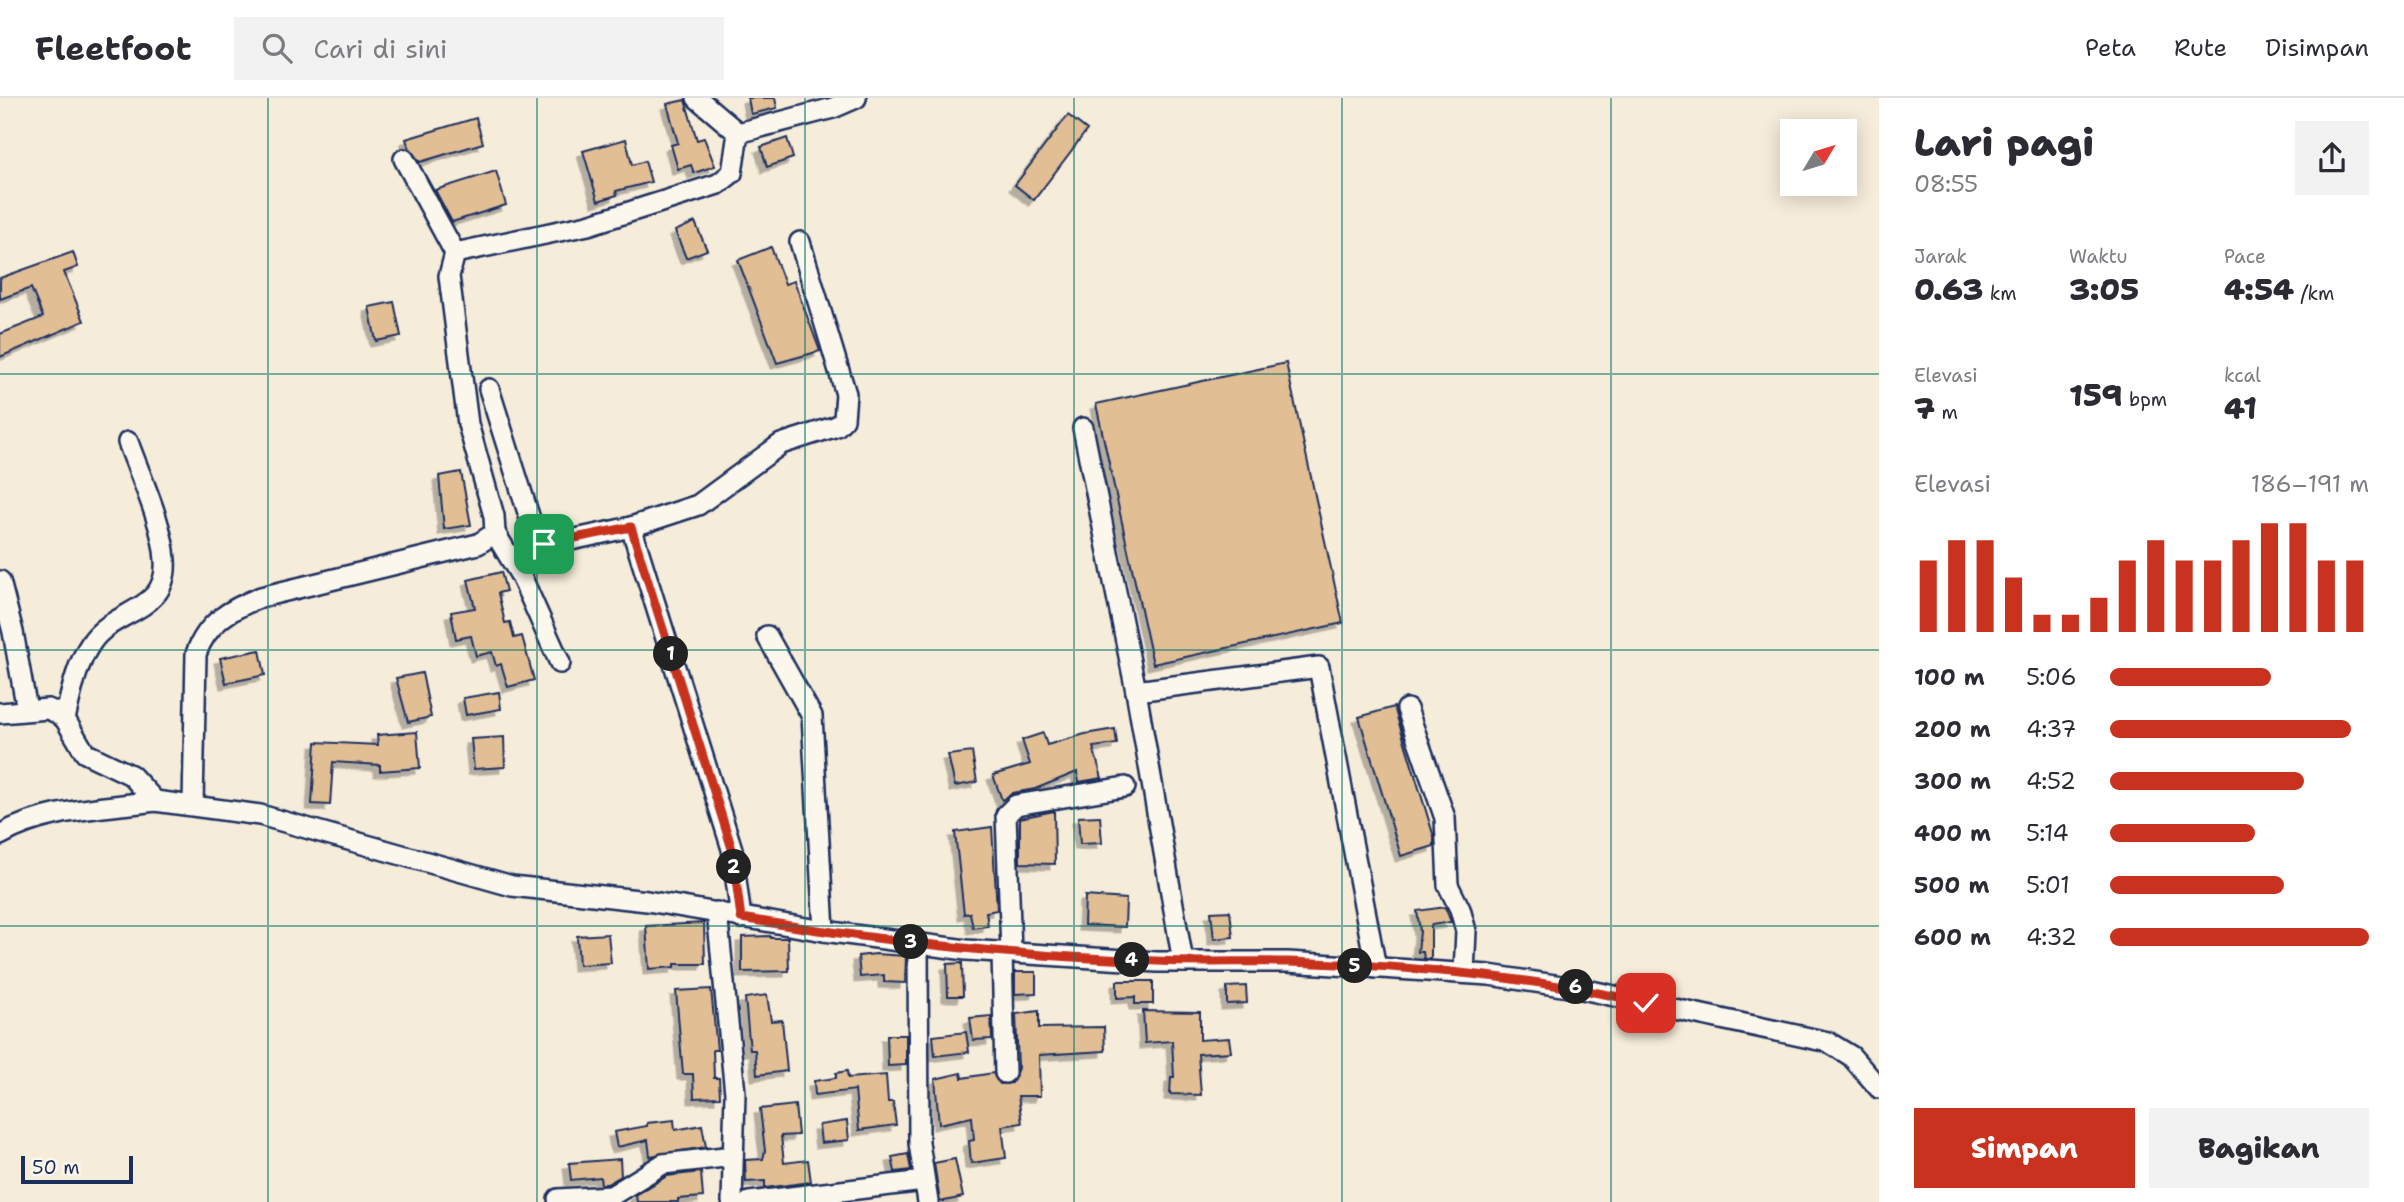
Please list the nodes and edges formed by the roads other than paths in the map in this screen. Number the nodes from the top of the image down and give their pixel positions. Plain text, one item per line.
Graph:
1 (696, 98) edge
2 (856, 98) edge
3 (738, 133) junction
4 (404, 159) dead end
5 (800, 242) dead end
6 (455, 253) junction
7 (489, 390) dead end
8 (1083, 428) dead end
9 (128, 442) dead end
10 (631, 527) junction
11 (495, 533) junction
12 (0, 581) edge
13 (767, 636) dead end
14 (560, 663) dead end
15 (1136, 691) junction
16 (1406, 709) dead end
17 (27, 710) junction
18 (0, 713) edge
19 (65, 719) junction
20 (1125, 786) dead end
21 (155, 801) junction
22 (193, 805) junction
23 (0, 835) edge
24 (717, 912) junction
25 (741, 918) junction
26 (824, 931) junction
27 (918, 943) junction
28 (1007, 952) junction
29 (1183, 962) junction
30 (1376, 968) junction
31 (1464, 973) junction
32 (1005, 1073) dead end
33 (1879, 1088) edge
34 (733, 1156) junction
35 (924, 1181) junction
36 (558, 1199) dead end
37 (732, 1202) edge
38 (750, 1202) edge
39 (928, 1202) edge

1 - 3 street
2 - 3 street
3 - 6 street
4 - 6 street
5 - 10 street
6 - 11 street
7 - 10 street
8 - 15 street
9 - 19 street
10 - 25 street
11 - 14 street
11 - 22 street
12 - 17 street
13 - 26 street
15 - 29 street
15 - 30 street
16 - 31 street
17 - 18 street
17 - 19 street
19 - 21 street
20 - 28 street
21 - 22 street
21 - 23 street
22 - 24 street
24 - 25 street
24 - 34 street
25 - 26 street
26 - 27 street
27 - 28 street
27 - 35 street
28 - 29 street
28 - 32 street
29 - 30 street
30 - 31 street
31 - 33 street
34 - 36 street
34 - 37 street
35 - 38 street
35 - 39 street

